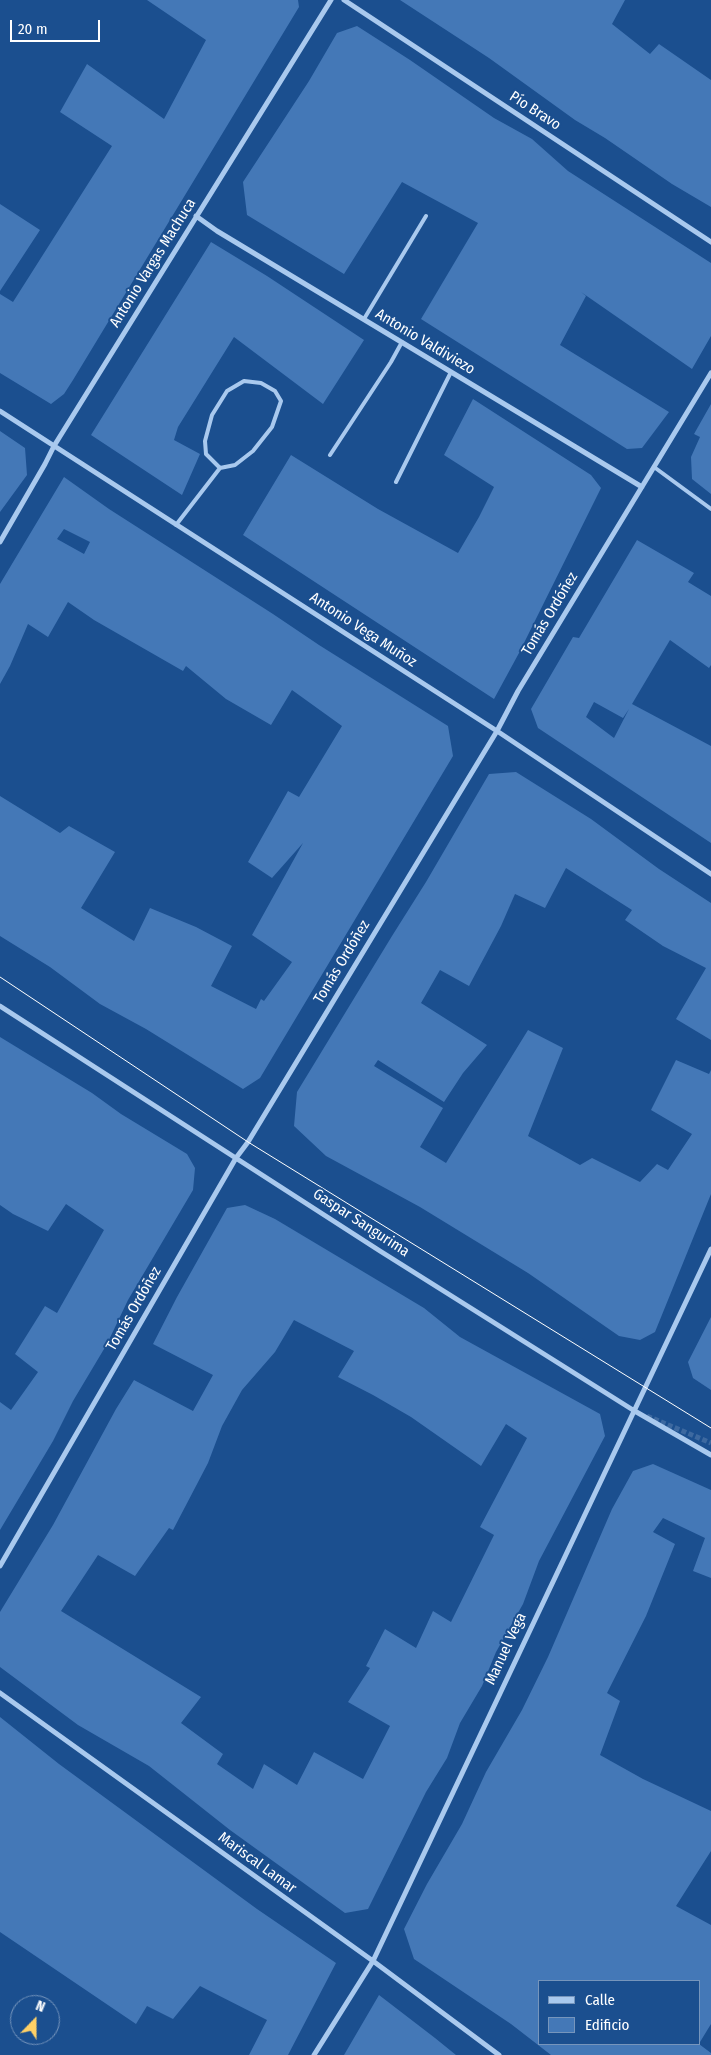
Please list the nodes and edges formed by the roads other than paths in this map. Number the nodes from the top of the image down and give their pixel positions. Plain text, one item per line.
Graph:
1 (331, 0) edge
2 (344, 0) edge
3 (196, 216) junction
4 (426, 216) dead end
5 (711, 242) edge
6 (364, 319) junction
7 (402, 342) junction
8 (451, 372) junction
9 (711, 373) edge
10 (0, 411) edge
11 (54, 446) junction
12 (330, 455) dead end
13 (654, 467) junction
14 (220, 468) junction
15 (396, 482) dead end
16 (642, 487) junction
17 (711, 509) edge
18 (176, 525) junction
19 (0, 542) edge
20 (497, 731) junction
21 (711, 874) edge
22 (0, 1006) edge
23 (236, 1158) junction
24 (711, 1249) edge
25 (633, 1410) junction
26 (711, 1456) edge
27 (0, 1566) edge
28 (0, 1693) edge
29 (373, 1962) junction
30 (314, 2055) edge
31 (499, 2055) edge

1 - 3 street, Antonio Vargas Machuca
2 - 5 street, Pío Bravo
3 - 6 street, Antonio Valdiviezo
3 - 11 street, Antonio Vargas Machuca
4 - 6 lane
6 - 7 street, Antonio Valdiviezo
7 - 8 street, Antonio Valdiviezo
7 - 12 lane
8 - 15 lane
8 - 16 street, Antonio Valdiviezo
9 - 13 street, Tomás Ordóñez
10 - 11 street, Antonio Vega Muñoz
11 - 18 street, Antonio Vega Muñoz
11 - 19 street, Antonio Vargas Machuca
13 - 16 street, Tomás Ordóñez
13 - 17 lane
14 - 14 lane
14 - 18 lane
16 - 20 street, Tomás Ordóñez
18 - 20 street, Antonio Vega Muñoz
20 - 21 street, Antonio Vega Muñoz
20 - 23 street, Tomás Ordóñez
22 - 23 street, Gaspar Sangurima
23 - 25 street, Gaspar Sangurima
23 - 27 street, Tomás Ordóñez
24 - 25 street, Manuel Vega
25 - 26 street, Gaspar Sangurima
25 - 29 street, Manuel Vega
28 - 29 street, Mariscal Lamar
29 - 30 street, Manuel Vega
29 - 31 street, Mariscal Lamar

